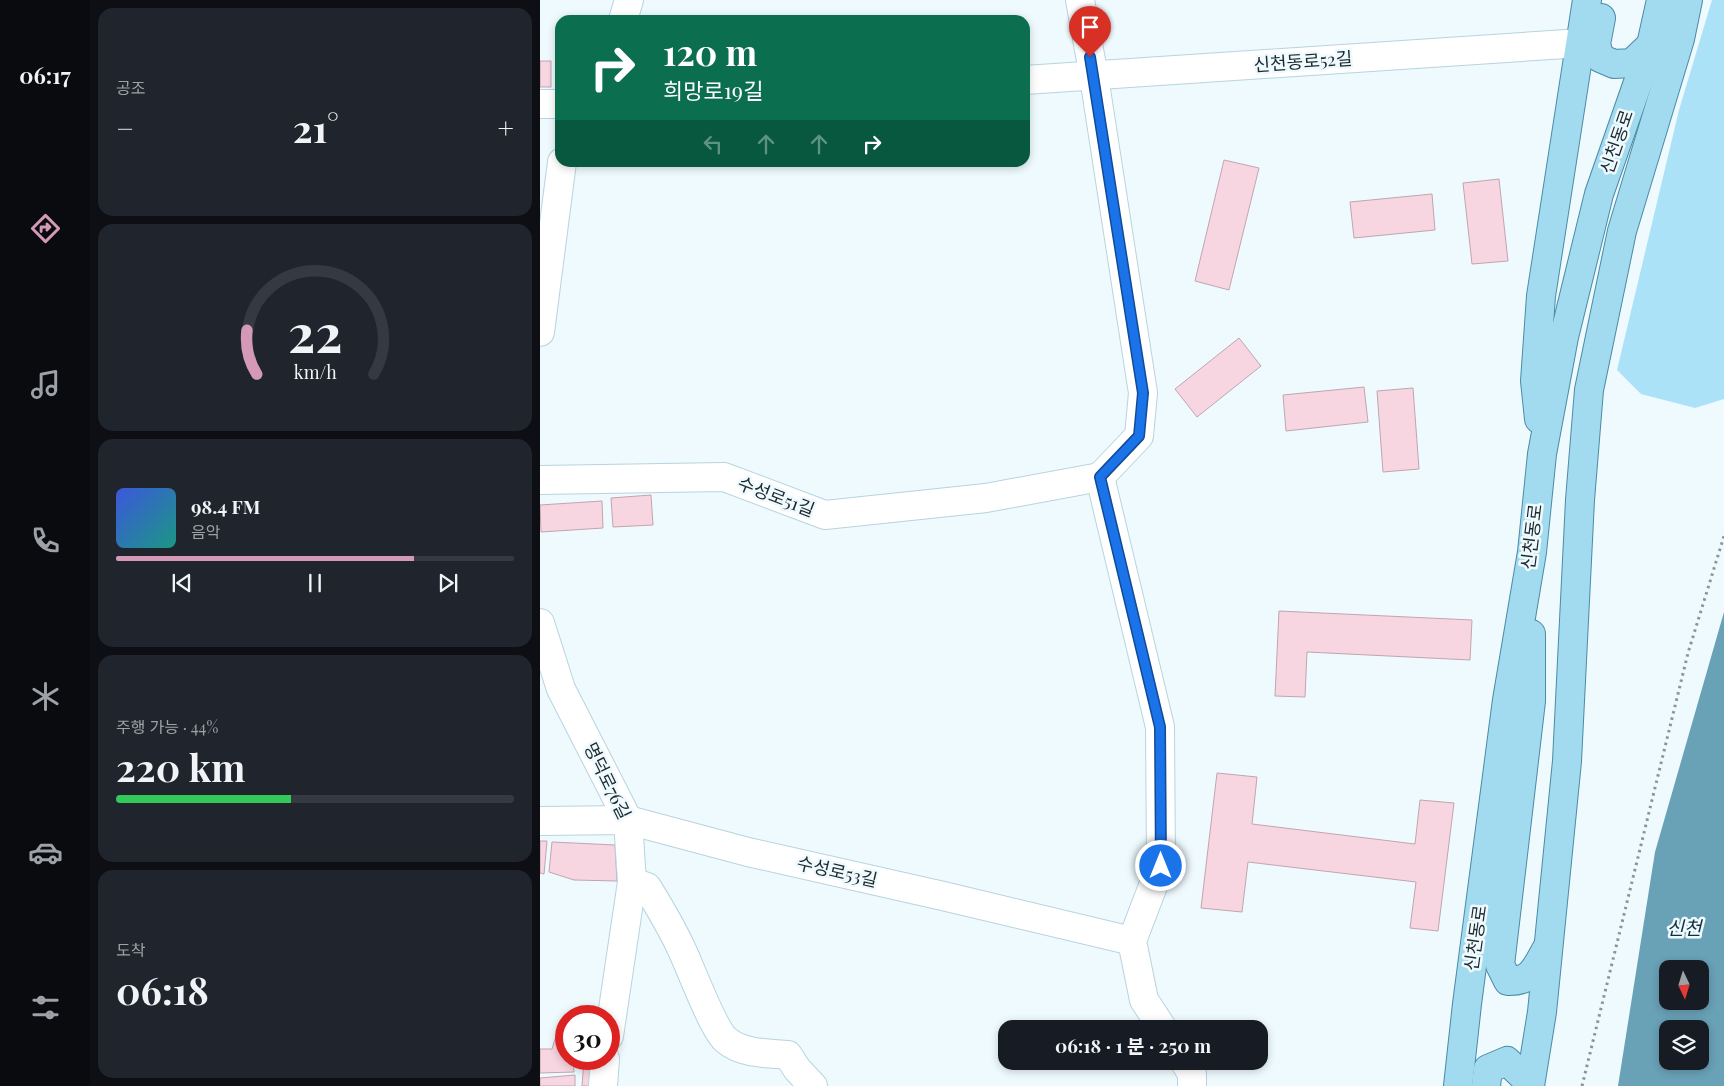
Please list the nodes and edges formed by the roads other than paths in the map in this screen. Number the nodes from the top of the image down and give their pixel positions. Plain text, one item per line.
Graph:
1 (629, 0) edge
2 (1080, 0) edge
3 (1588, 0) edge
4 (1604, 0) edge
5 (1660, 0) edge
6 (1688, 0) edge
7 (624, 15) edge
8 (1581, 43) junction
9 (1651, 45) junction
10 (1094, 77) junction
11 (1030, 80) edge
12 (540, 104) edge
13 (555, 104) edge
14 (561, 167) edge
15 (540, 332) edge
16 (1542, 454) junction
17 (1100, 477) junction
18 (540, 480) edge
19 (1532, 552) junction
20 (540, 623) edge
21 (540, 820) edge
22 (628, 820) junction
23 (632, 882) junction
24 (1132, 941) junction
25 (1547, 948) junction
26 (614, 1005) edge
27 (1157, 1020) edge
28 (604, 1070) edge
29 (1190, 1070) edge
30 (1530, 1085) edge
31 (603, 1086) edge
32 (812, 1086) edge
33 (1192, 1086) edge
34 (1458, 1086) edge
35 (1486, 1086) edge

1 - 7 street
2 - 10 street
3 - 8 main road
4 - 9 main road
5 - 9 main road, 신천동로
6 - 25 main road, 신천동로
8 - 10 street, 신천동로52길
8 - 16 main road
9 - 16 main road, 신천동로
10 - 11 street, 신천동로52길
10 - 17 street
12 - 13 street
14 - 15 street
16 - 19 main road, 신천동로
17 - 18 street, 수성로51길
17 - 24 street
19 - 25 main road
19 - 34 main road, 신천동로
20 - 22 street, 명덕로76길
21 - 22 street, 수성로53길
22 - 23 street, 명덕로76길
22 - 24 street, 수성로53길
23 - 26 street, 명덕로76길
23 - 32 street
24 - 27 street
25 - 30 main road, 신천동로
28 - 31 street
29 - 33 street
30 - 35 main road

